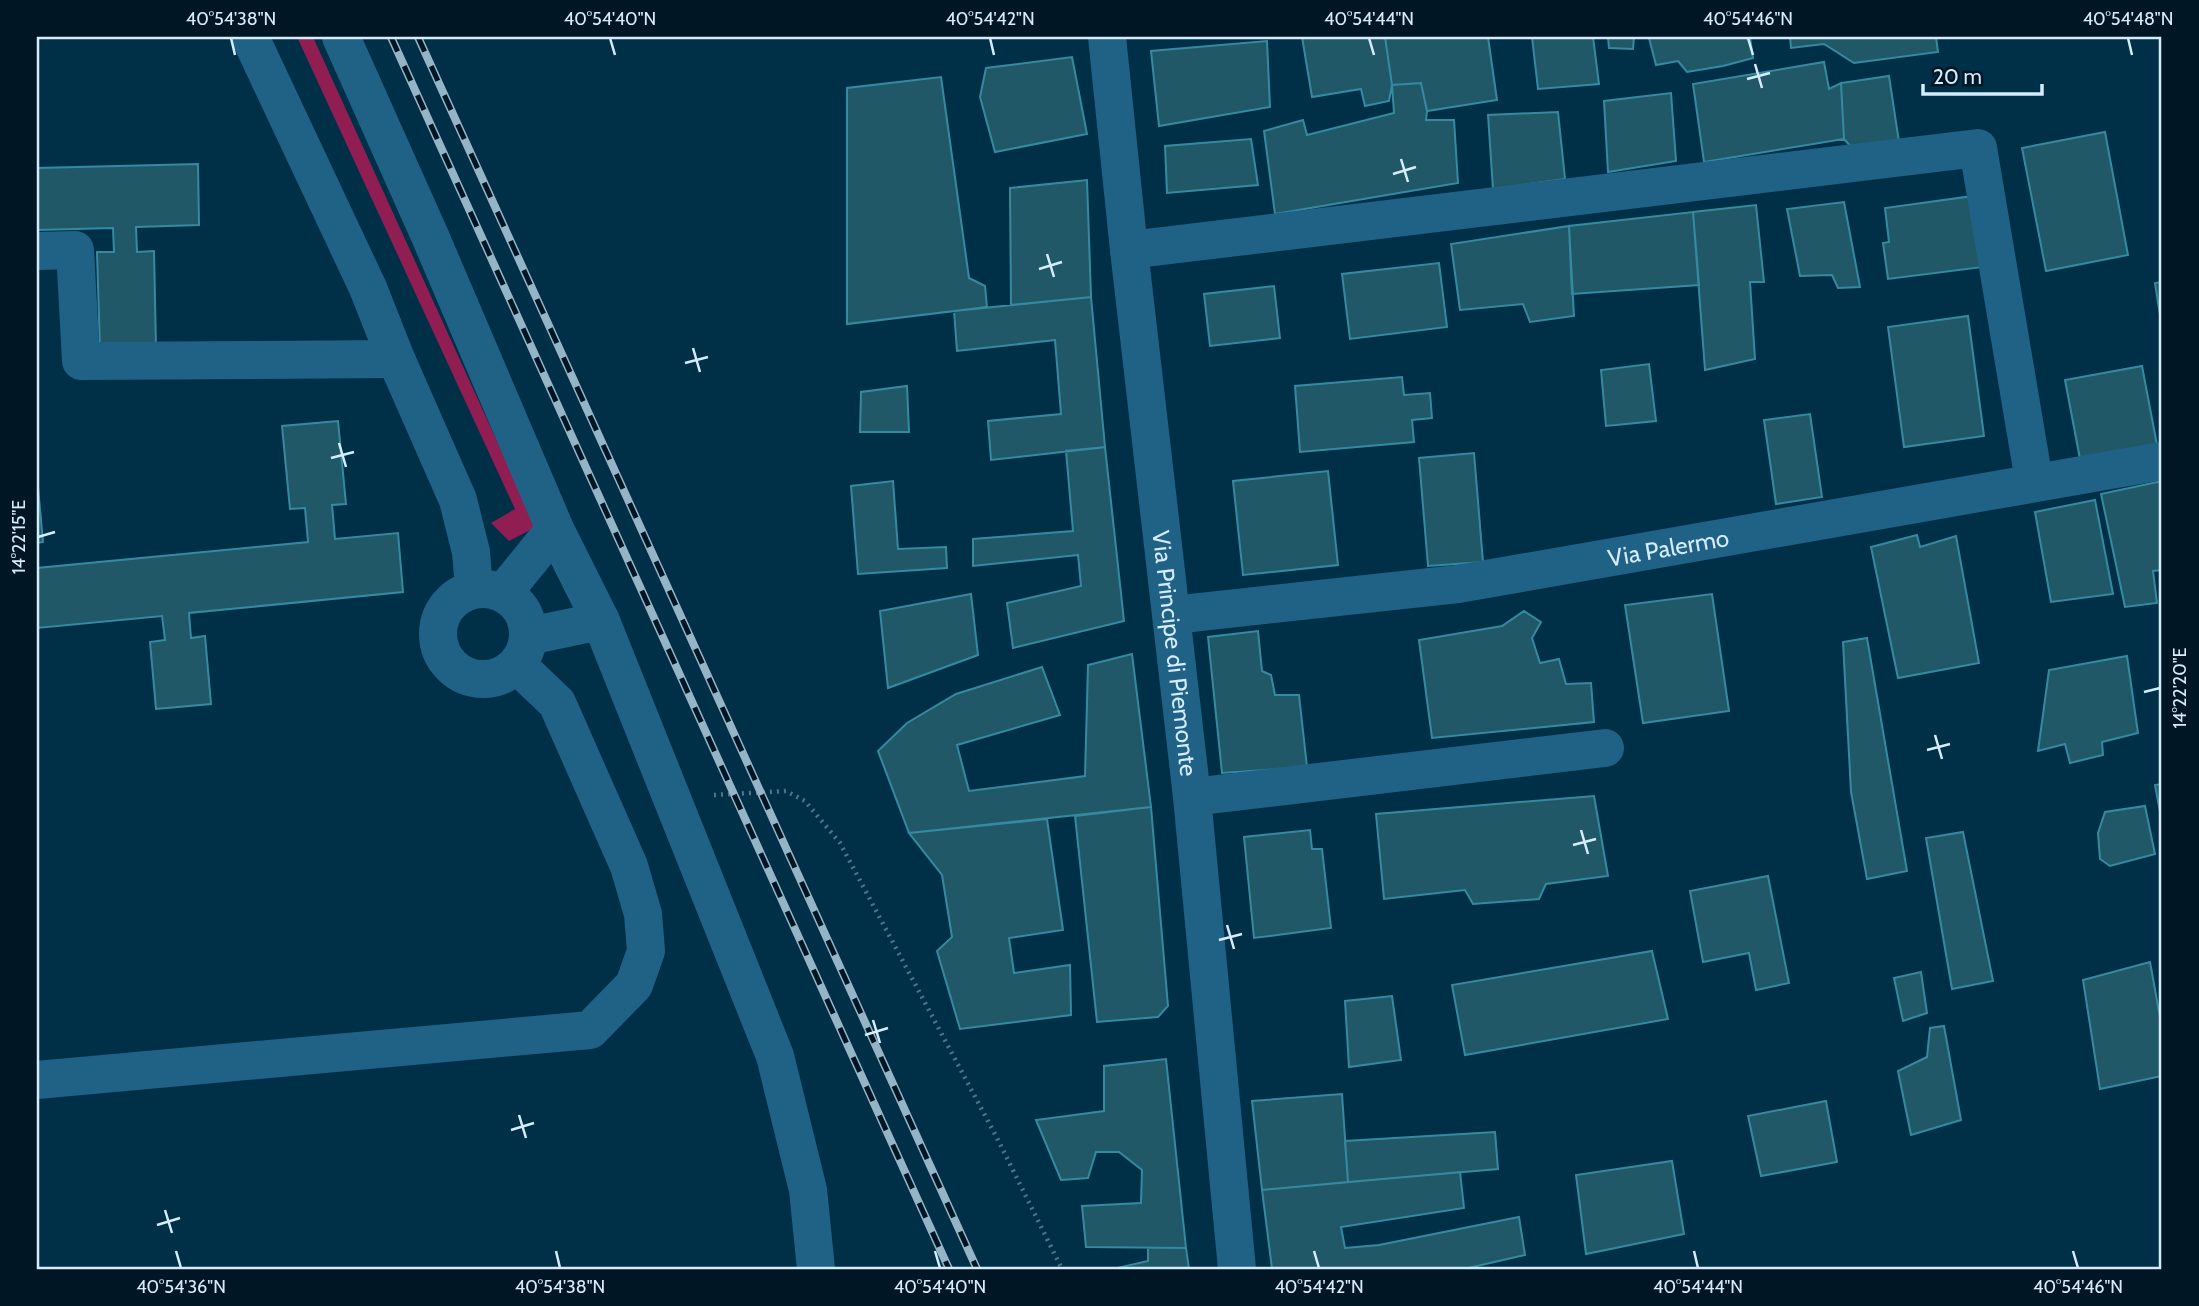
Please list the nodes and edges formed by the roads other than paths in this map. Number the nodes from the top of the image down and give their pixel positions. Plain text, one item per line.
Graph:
1 (250, 37) edge
2 (341, 37) edge
3 (1107, 37) edge
4 (1129, 250) junction
5 (37, 251) edge
6 (396, 359) junction
7 (2162, 461) edge
8 (2034, 481) junction
9 (555, 529) junction
10 (488, 591) junction
11 (1173, 615) junction
12 (601, 621) junction
13 (523, 650) junction
14 (1605, 748) dead end
15 (1192, 797) junction
16 (54, 1079) edge
17 (816, 1269) edge
18 (1237, 1269) edge

1 - 6 street
2 - 9 street
3 - 4 street, Via Principe di Piemonte
4 - 8 street
4 - 11 street, Via Principe di Piemonte
5 - 6 street
6 - 10 street
7 - 8 street, Via Palermo
8 - 11 street, Via Palermo
9 - 10 street
9 - 12 street
10 - 13 street
10 - 13 street
11 - 15 street, Via Principe di Piemonte
12 - 13 street
12 - 17 street
13 - 16 street
14 - 15 street
15 - 18 street, Via Principe di Piemonte

